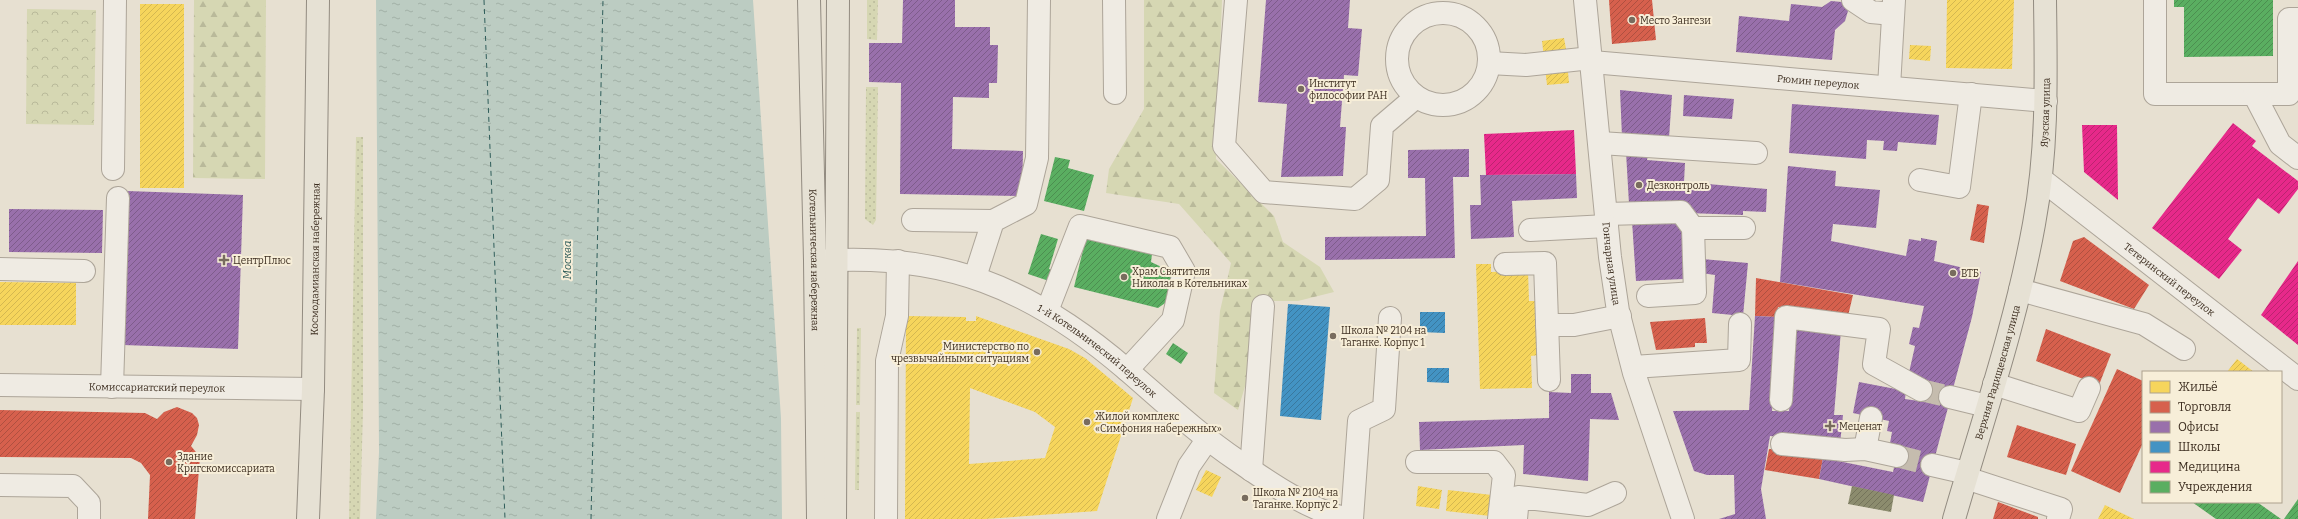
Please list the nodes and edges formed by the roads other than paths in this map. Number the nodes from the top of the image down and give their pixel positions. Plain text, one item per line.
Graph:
1 (115, 0) edge
2 (318, 0) edge
3 (809, 0) edge
4 (838, 0) edge
5 (1039, 0) edge
6 (1114, 0) edge
7 (1236, 0) edge
8 (1585, 0) edge
9 (1853, 0) edge
10 (2045, 0) edge
11 (2155, 0) edge
12 (1893, 7) edge
13 (2298, 19) edge
14 (1591, 60) junction
15 (1488, 63) junction
16 (1889, 87) junction
17 (1114, 93) dead end
18 (1971, 94) junction
19 (2254, 94) junction
20 (1416, 97) junction
21 (2046, 101) junction
22 (1600, 143) junction
23 (1756, 153) dead end
24 (2298, 158) edge
25 (113, 169) dead end
26 (2041, 179) junction
27 (1920, 180) dead end
28 (118, 198) dead end
29 (913, 220) dead end
30 (1607, 220) junction
31 (993, 221) junction
32 (2034, 224) joint
33 (1693, 228) junction
34 (1744, 228) dead end
35 (1530, 230) dead end
36 (838, 259) junction
37 (815, 261) junction
38 (898, 261) junction
39 (1505, 264) dead end
40 (0, 269) edge
41 (84, 270) dead end
42 (974, 277) junction
43 (2020, 290) junction
44 (1648, 296) dead end
45 (1263, 306) dead end
46 (1047, 312) junction
47 (1620, 316) junction
48 (1390, 318) dead end
49 (1740, 324) dead end
50 (1547, 326) junction
51 (2184, 349) dead end
52 (1632, 367) junction
53 (1127, 370) junction
54 (2298, 379) edge
55 (1549, 380) dead end
56 (1994, 384) junction
57 (0, 385) edge
58 (112, 387) junction
59 (2089, 388) dead end
60 (313, 389) junction
61 (1921, 390) tunnel mouth
62 (1950, 397) tunnel mouth
63 (1781, 400) dead end
64 (1987, 406) junction
65 (1871, 418) dead end
66 (1207, 440) junction
67 (1782, 444) dead end
68 (1865, 449) junction
69 (1896, 456) tunnel mouth
70 (1417, 462) dead end
71 (1932, 465) tunnel mouth
72 (1251, 470) junction
73 (1967, 476) junction
74 (0, 485) edge
75 (1615, 493) dead end
76 (89, 519) edge
77 (308, 519) edge
78 (818, 519) edge
79 (834, 519) edge
80 (886, 519) edge
81 (1168, 519) edge
82 (1348, 519) edge
83 (1352, 519) edge
84 (1500, 519) edge
85 (1516, 519) edge
86 (1682, 519) edge
87 (1954, 519) edge
88 (2058, 519) edge

1 - 25 street
2 - 60 main road, Космодамианская набережная
3 - 37 main road, Котельническая набережная
4 - 36 main road, Котельническая набережная
5 - 31 street
6 - 17 street
7 - 20 street
8 - 14 street, Гончарная улица
9 - 12 street
10 - 21 main road, Яузская улица
11 - 19 street
12 - 16 street
13 - 19 street
14 - 15 street, Рюмин переулок
14 - 16 street, Рюмин переулок
14 - 22 street, Гончарная улица
15 - 20 street
15 - 20 street
16 - 18 street, Рюмин переулок
18 - 21 street, Рюмин переулок
18 - 27 street
19 - 24 street
21 - 26 main road, Яузская улица
22 - 23 street
22 - 30 street, Гончарная улица
26 - 32 main road, Яузская улица
26 - 54 street, Тетеринский переулок
28 - 58 street
29 - 31 street
30 - 33 street
30 - 35 street
30 - 47 street, Гончарная улица
31 - 42 street
32 - 43 main road, Верхняя Радищевская улица
33 - 34 street
33 - 44 street
36 - 37 street, 1-й Котельнический переулок
36 - 38 street, 1-й Котельнический переулок
36 - 79 main road, Котельническая набережная
37 - 78 main road, Котельническая набережная
38 - 42 street, 1-й Котельнический переулок
38 - 80 street
39 - 50 street
40 - 41 street
42 - 46 street, 1-й Котельнический переулок
43 - 51 street
43 - 56 main road, Верхняя Радищевская улица
45 - 72 street
46 - 53 street, 1-й Котельнический переулок
46 - 53 street
47 - 50 street
47 - 52 street, Гончарная улица
48 - 83 street
49 - 52 street
50 - 55 street
52 - 86 street, Гончарная улица
53 - 66 street, 1-й Котельнический переулок
56 - 59 street
56 - 64 main road, Верхняя Радищевская улица
57 - 58 street, Комиссариатский переулок
58 - 60 street, Комиссариатский переулок
60 - 77 main road, Космодамианская набережная
61 - 63 street
62 - 64 street
64 - 73 main road, Верхняя Радищевская улица
65 - 68 street
66 - 72 street, 1-й Котельнический переулок
66 - 81 street
67 - 68 street
68 - 69 street
70 - 84 street
71 - 73 street
72 - 82 street, 1-й Котельнический переулок
73 - 87 main road, Верхняя Радищевская улица
73 - 88 street
74 - 76 street
75 - 85 street

